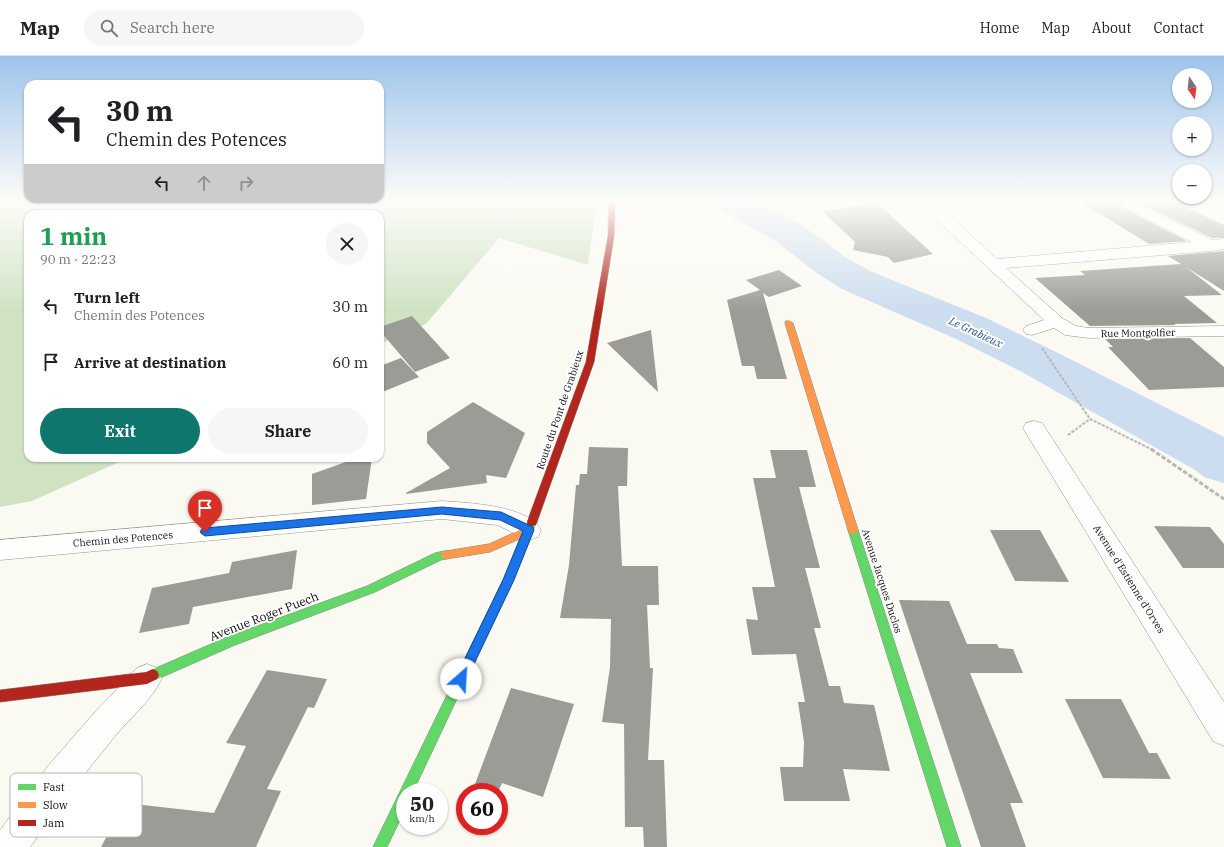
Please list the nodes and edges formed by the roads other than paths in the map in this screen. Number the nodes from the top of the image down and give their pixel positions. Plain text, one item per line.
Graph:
1 (611, 238) edge
2 (964, 238) edge
3 (1199, 238) edge
4 (1220, 248) edge
5 (994, 264) junction
6 (1056, 322) junction
7 (789, 323) dead end
8 (1224, 330) edge
9 (1035, 336) road end
10 (1034, 428) dead end
11 (529, 530) junction
12 (0, 550) edge
13 (147, 678) junction
14 (0, 696) edge
15 (1224, 730) edge
16 (64, 773) edge
17 (410, 783) edge
18 (396, 814) edge
19 (16, 837) edge
20 (9, 847) edge
21 (380, 847) edge
22 (954, 847) edge

1 - 11 street, Route du Pont de Grabieux
2 - 5 street, Rue Montgolfier
3 - 4 street
4 - 5 street
5 - 6 street, Rue Montgolfier
6 - 8 street, Rue Montgolfier
6 - 9 street
7 - 22 street, Avenue Jacques Duclos
10 - 15 street, Avenue d'Estienne d'Orves
11 - 12 street, Chemin des Potences
11 - 13 street, Avenue Roger Puech
11 - 17 street, Route du Pont de Grabieux
13 - 14 street, Avenue Roger Puech
13 - 16 street
18 - 21 street
19 - 20 street

